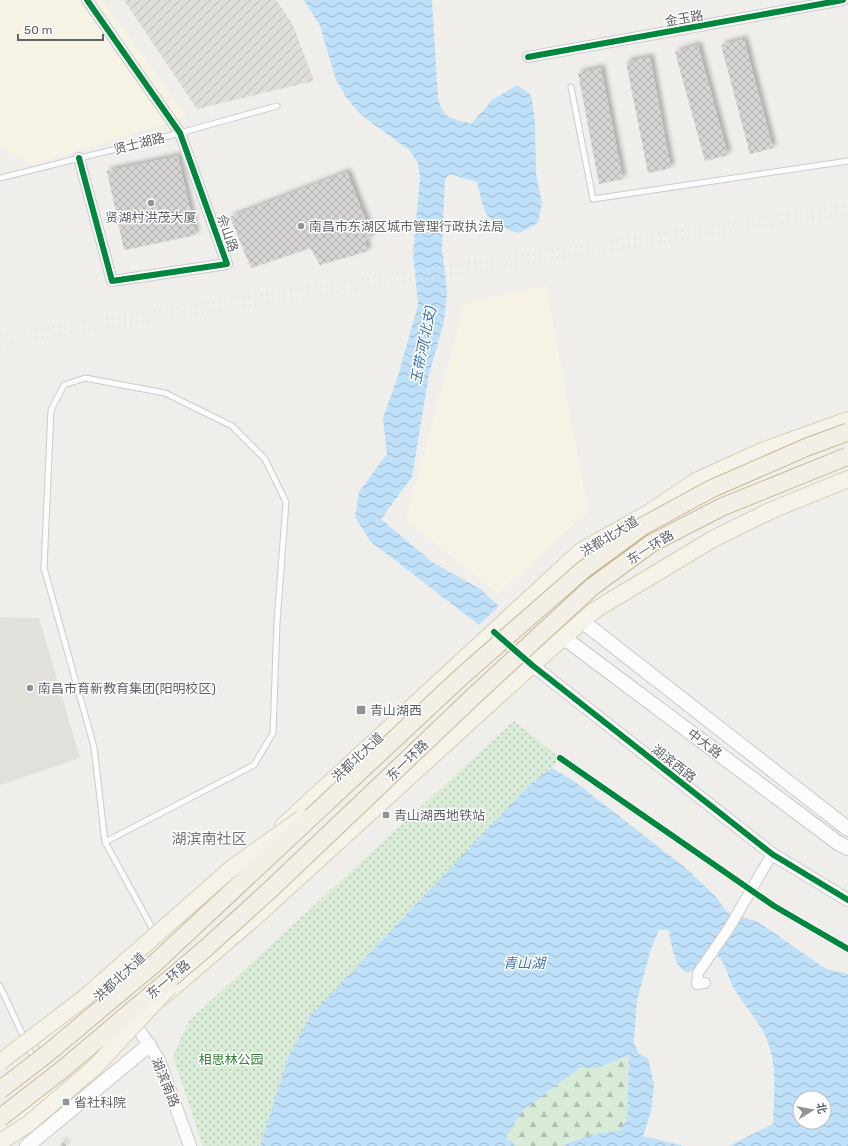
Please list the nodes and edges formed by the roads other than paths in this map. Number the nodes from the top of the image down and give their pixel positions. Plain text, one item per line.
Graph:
1 (87, 0) edge
2 (843, 0) edge
3 (528, 57) dead end
4 (570, 87) dead end
5 (277, 106) dead end
6 (180, 133) junction
7 (79, 158) junction
8 (848, 161) edge
9 (0, 178) edge
10 (848, 420) edge
11 (848, 432) edge
12 (848, 456) edge
13 (848, 479) edge
14 (582, 621) junction
15 (494, 632) junction
16 (564, 637) junction
17 (532, 665) junction
18 (341, 790) junction
19 (848, 829) edge
20 (105, 842) junction
21 (848, 848) edge
22 (772, 854) junction
23 (848, 900) edge
24 (159, 941) junction
25 (205, 948) junction
26 (705, 983) dead end
27 (0, 986) edge
28 (133, 1021) junction
29 (149, 1045) junction
30 (33, 1057) junction
31 (0, 1062) edge
32 (0, 1081) edge
33 (0, 1090) edge
34 (0, 1118) edge
35 (0, 1129) edge
36 (0, 1142) edge
37 (27, 1146) edge
38 (190, 1146) edge

1 - 6 street, 佘山路
2 - 3 street, 金玉路
4 - 8 lane
5 - 6 lane, 贤士湖路
6 - 7 lane, 贤士湖路
6 - 7 street, 佘山路
7 - 9 lane, 贤士湖路
10 - 15 main road, 洪都北大道
11 - 18 highway, 东一环路, bridge
12 - 25 highway, 东一环路, bridge
13 - 14 main road
14 - 16 main road
14 - 19 main road, 中大路
15 - 17 street, 湖滨西路
15 - 24 main road, 洪都北大道
16 - 17 main road
16 - 21 main road, 中大路
17 - 22 street, 湖滨西路
17 - 28 main road
18 - 31 main road, bridge
18 - 33 highway, 东一环路, bridge
20 - 20 lane
20 - 24 lane
22 - 23 street, 湖滨西路
22 - 26 street
24 - 30 main road, 洪都北大道
25 - 34 highway, 东一环路, bridge
25 - 36 main road, bridge
27 - 30 lane
28 - 29 street, 湖滨南路
28 - 35 main road
29 - 37 main road
29 - 38 street, 湖滨南路
30 - 32 main road, 洪都北大道

